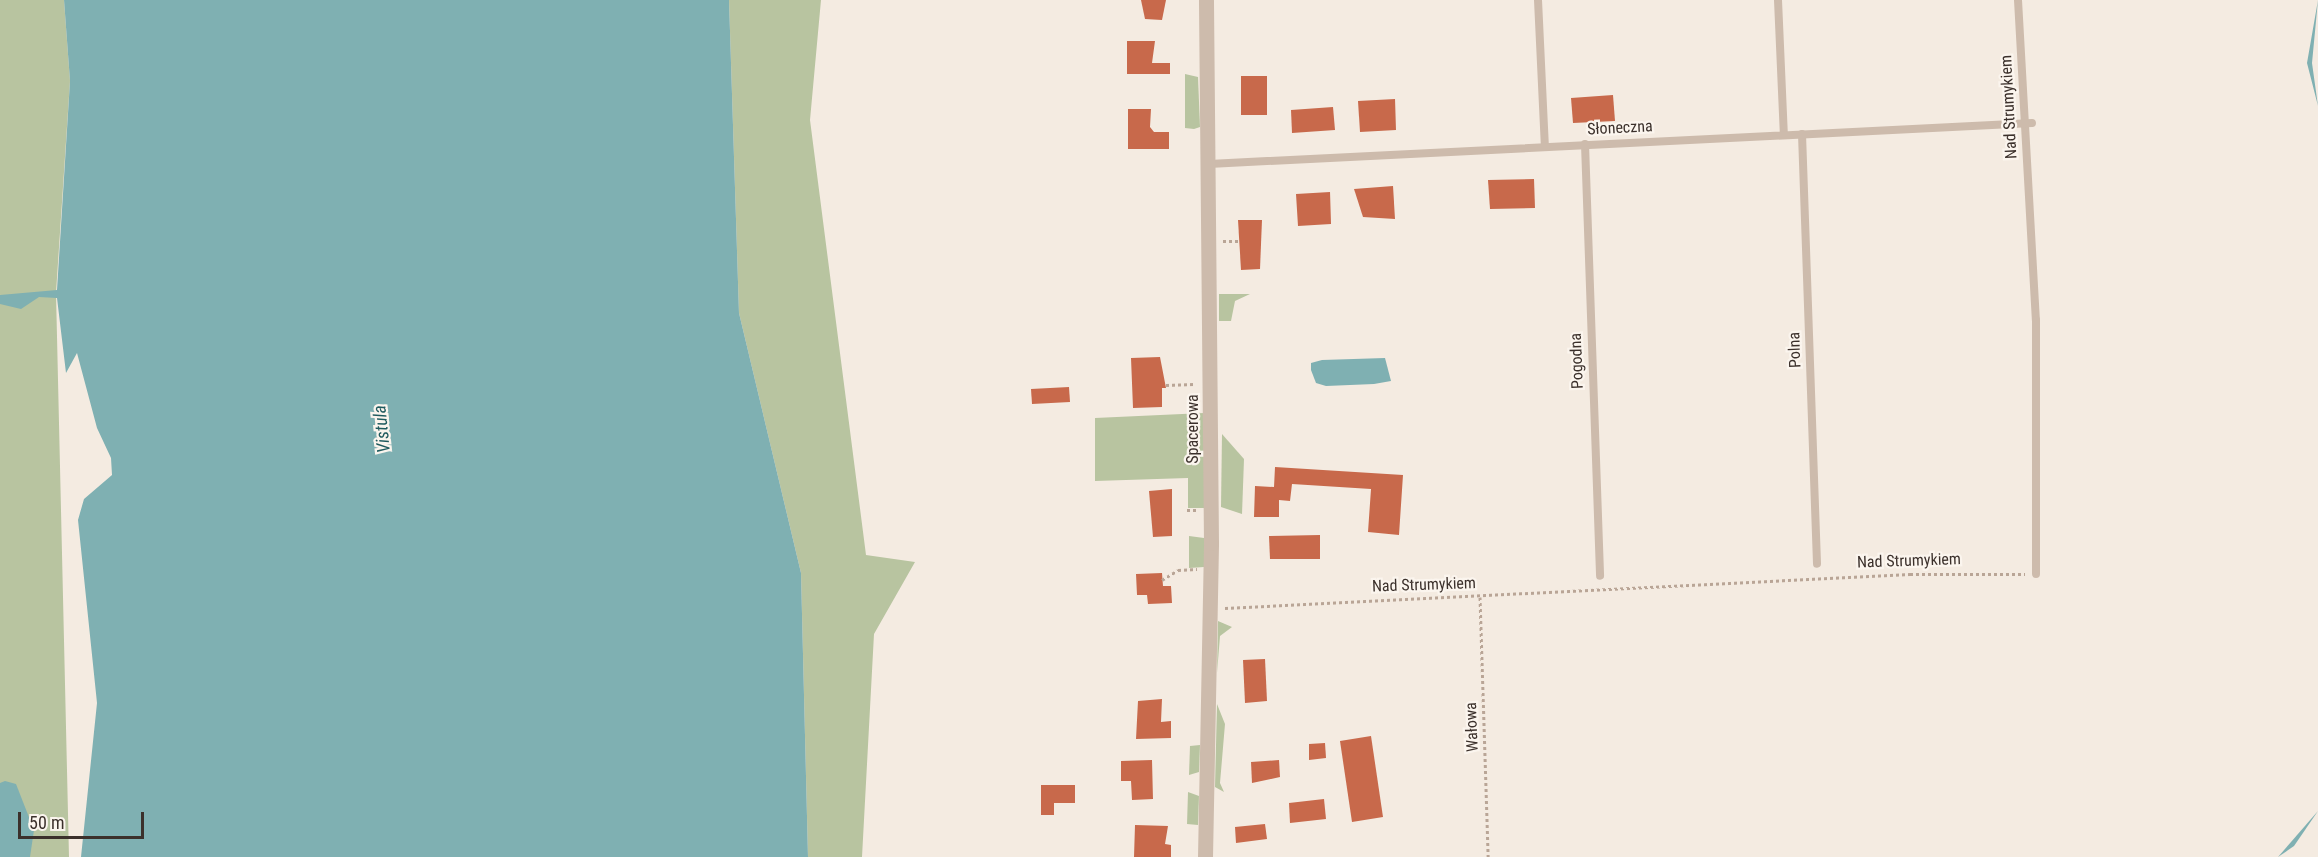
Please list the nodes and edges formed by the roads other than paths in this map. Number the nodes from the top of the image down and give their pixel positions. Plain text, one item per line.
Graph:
1 (1206, 0) edge
2 (1538, 0) edge
3 (1778, 0) edge
4 (2018, 0) edge
5 (2028, 124) junction
6 (1802, 134) junction
7 (1784, 135) junction
8 (1585, 144) junction
9 (1545, 146) junction
10 (1209, 164) junction
11 (1817, 564) dead end
12 (2036, 574) road end
13 (1600, 576) dead end
14 (1205, 857) edge

1 - 10 street, Spacerowa
2 - 9 lane
3 - 7 lane
4 - 5 lane, Nad Strumykiem
5 - 6 lane, Słoneczna
5 - 12 lane, Nad Strumykiem
6 - 7 lane, Słoneczna
6 - 11 lane, Polna
7 - 8 lane, Słoneczna
8 - 9 lane, Słoneczna
8 - 13 lane, Pogodna
9 - 10 lane, Słoneczna
10 - 14 street, Spacerowa

